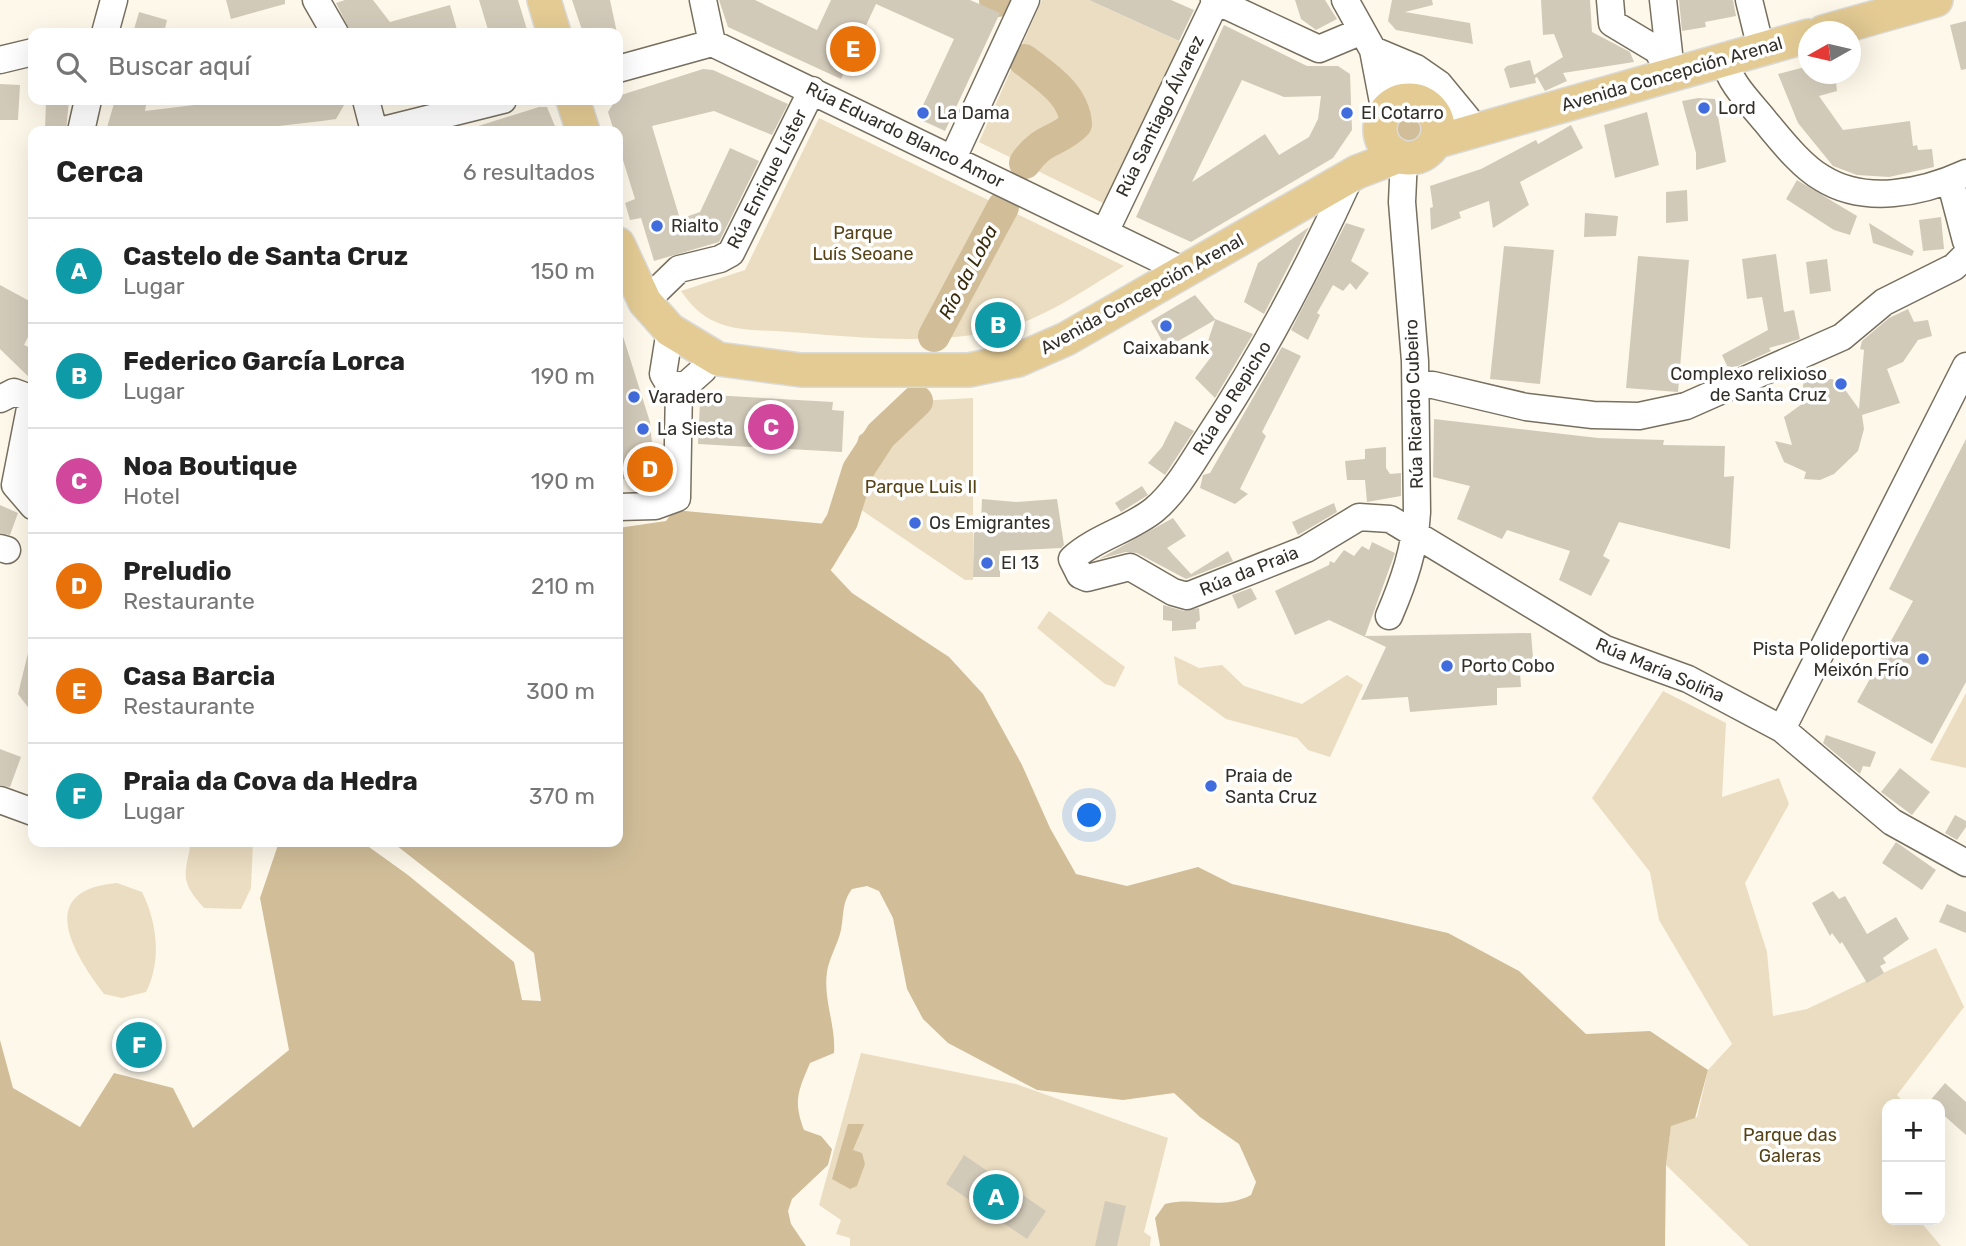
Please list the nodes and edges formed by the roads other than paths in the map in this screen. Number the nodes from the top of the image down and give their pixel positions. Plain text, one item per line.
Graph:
1 (316, 0) edge
2 (544, 0) edge
3 (703, 0) edge
4 (1026, 0) edge
5 (1215, 0) edge
6 (1345, 0) edge
7 (1610, 0) edge
8 (1662, 0) edge
9 (1749, 0) edge
10 (1936, 0) edge
11 (109, 17) edge
12 (1861, 21) edge
13 (92, 28) edge
14 (332, 28) edge
15 (552, 28) edge
16 (1798, 39) edge
17 (712, 43) junction
18 (1371, 45) junction
19 (1761, 49) junction
20 (28, 53) edge
21 (0, 60) edge
22 (1724, 60) junction
23 (623, 68) edge
24 (1671, 74) junction
25 (812, 90) junction
26 (87, 105) edge
27 (367, 105) edge
28 (483, 105) edge
29 (575, 105) edge
30 (1482, 121) junction
31 (81, 126) edge
32 (373, 126) edge
33 (400, 126) edge
34 (581, 126) edge
35 (1406, 138) junction
36 (953, 158) junction
37 (1357, 172) junction
38 (1958, 176) edge
39 (1105, 232) junction
40 (1966, 241) edge
41 (623, 255) edge
42 (1966, 255) edge
43 (1186, 272) junction
44 (645, 302) junction
45 (670, 330) junction
46 (710, 355) junction
47 (1966, 366) edge
48 (1416, 385) junction
49 (679, 387) junction
50 (16, 393) edge
51 (28, 500) edge
52 (623, 507) edge
53 (1416, 534) junction
54 (1080, 575) joint
55 (1389, 616) dead end
56 (1782, 729) junction
57 (0, 800) edge
58 (28, 809) edge
59 (1966, 863) edge

1 - 14 street
2 - 15 main road
3 - 17 street
4 - 36 street
5 - 18 street
5 - 39 street, Rúa Santiago Álvarez
6 - 18 street
7 - 24 street
8 - 24 street
9 - 19 street
10 - 12 main road
11 - 13 street
16 - 19 main road, Avenida Concepción Arenal
17 - 23 street
17 - 25 street, Rúa Eduardo Blanco Amor
18 - 30 street
18 - 35 street
19 - 22 main road, Avenida Concepción Arenal
20 - 21 street
22 - 24 main road, Avenida Concepción Arenal
22 - 38 street
24 - 30 main road, Avenida Concepción Arenal
25 - 36 street, Rúa Eduardo Blanco Amor
25 - 44 street, Rúa Enrique Líster
26 - 31 street
27 - 32 street
28 - 33 street
29 - 34 main road
30 - 35 main road, Avenida Concepción Arenal
35 - 37 main road, Avenida Concepción Arenal
35 - 37 street
35 - 48 street, Rúa Ricardo Cubeiro
36 - 39 street, Rúa Eduardo Blanco Amor
37 - 43 main road, Avenida Concepción Arenal
37 - 54 street, Rúa do Repicho
38 - 40 street
39 - 43 street, Rúa Eduardo Blanco Amor
41 - 44 main road, Avenida Concepción Arenal
42 - 48 street
43 - 46 main road, Avenida Concepción Arenal
44 - 45 main road, Avenida Concepción Arenal
45 - 46 main road, Avenida Concepción Arenal
45 - 49 street
46 - 49 street
47 - 56 street
48 - 53 street, Rúa Ricardo Cubeiro
49 - 52 street
50 - 51 street
53 - 54 street, Rúa da Praia
53 - 55 street, Rúa Ricardo Cubeiro
53 - 56 street, Rúa María Soliña
56 - 59 street, Rúa María Soliña
57 - 58 street

